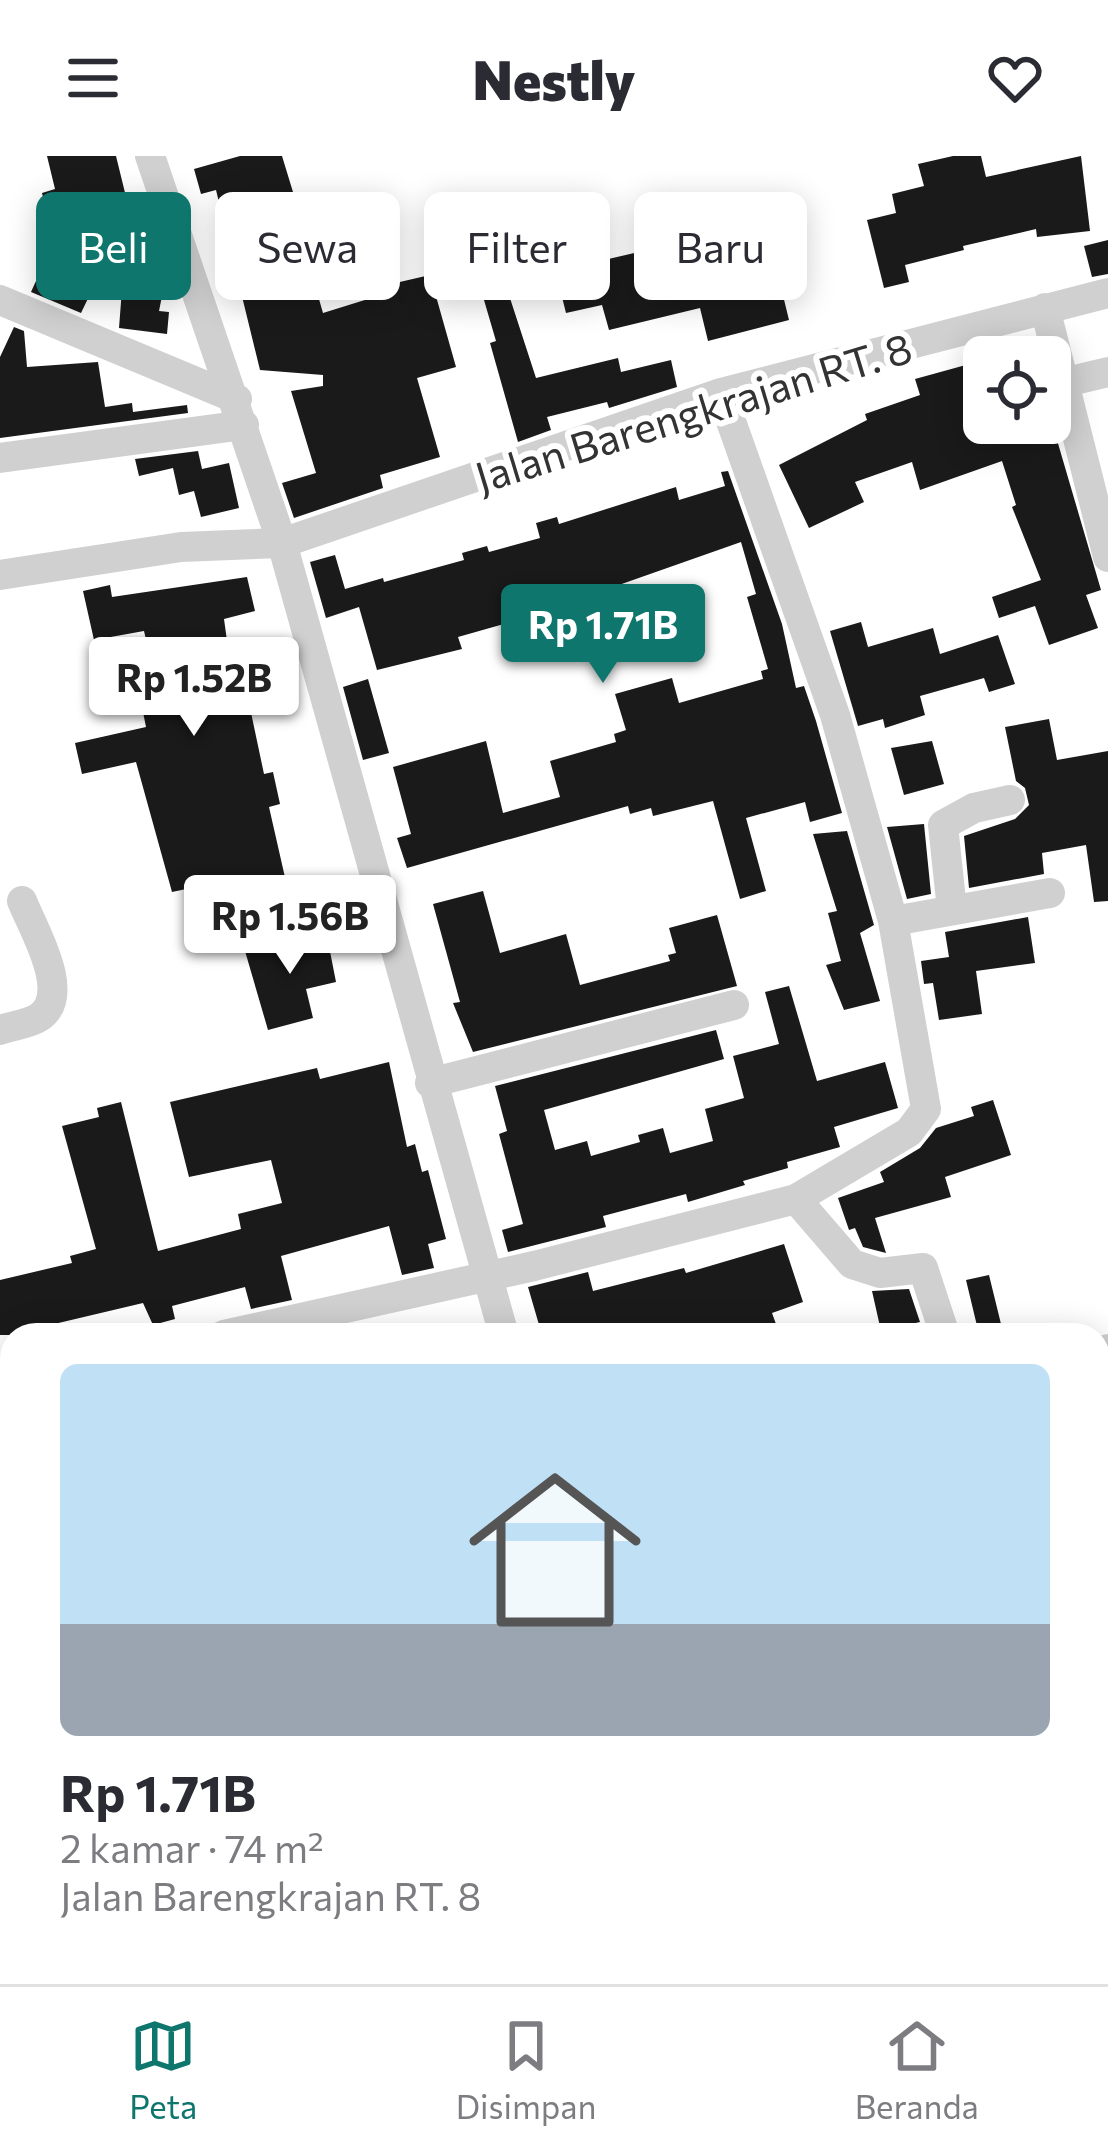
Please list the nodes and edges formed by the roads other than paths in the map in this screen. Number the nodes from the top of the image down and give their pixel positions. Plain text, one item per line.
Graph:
1 (150, 156) edge
2 (1108, 293) edge
3 (0, 300) edge
4 (1045, 308) junction
5 (1051, 336) edge
6 (1108, 372) edge
7 (1071, 381) edge
8 (721, 393) junction
9 (241, 412) junction
10 (1071, 412) edge
11 (0, 458) edge
12 (1104, 519) edge
13 (282, 543) junction
14 (1108, 557) edge
15 (0, 575) edge
16 (1010, 800) dead end
17 (1050, 893) dead end
18 (22, 901) dead end
19 (952, 910) junction
20 (893, 921) junction
21 (734, 1005) dead end
22 (0, 1030) edge
23 (430, 1083) junction
24 (796, 1199) junction
25 (485, 1278) junction
26 (362, 1320) edge
27 (500, 1323) edge
28 (941, 1323) edge

1 - 9 street
2 - 4 street, Jalan Barengkrajan RT. 8
3 - 9 street
4 - 5 street
4 - 8 street, Jalan Barengkrajan RT. 8
6 - 7 street
8 - 13 street, Jalan Barengkrajan RT. 8
8 - 20 street
9 - 11 street
9 - 13 street
10 - 12 street
12 - 14 street
13 - 15 street, Jalan Barengkrajan RT. 8
13 - 23 street
16 - 19 street
17 - 19 street
18 - 22 street
19 - 20 street
20 - 24 street
21 - 23 street
23 - 25 street
24 - 25 street
24 - 28 street
25 - 26 street
25 - 27 street

